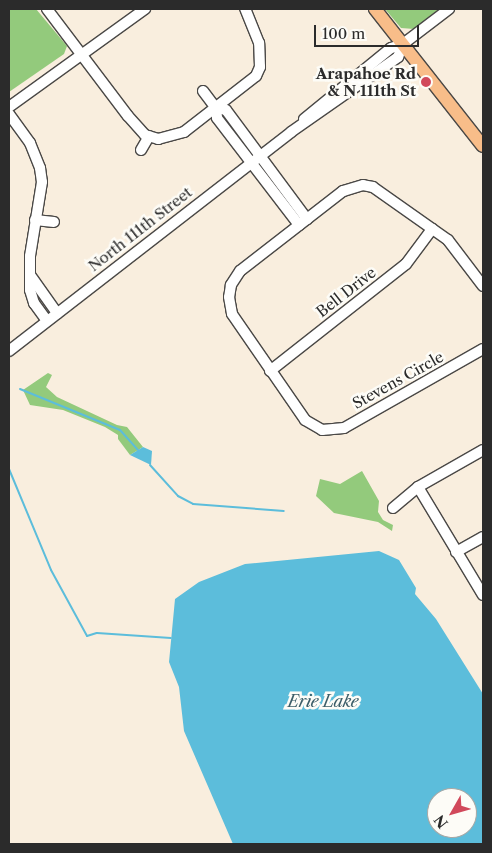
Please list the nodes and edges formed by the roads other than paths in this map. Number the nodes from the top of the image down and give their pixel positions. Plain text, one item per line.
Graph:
1 (47, 9) edge
2 (146, 9) edge
3 (245, 9) edge
4 (375, 9) edge
5 (449, 9) edge
6 (403, 44) junction
7 (83, 56) junction
8 (203, 91) dead end
9 (9, 107) edge
10 (216, 108) junction
11 (9, 114) edge
12 (149, 136) junction
13 (483, 146) edge
14 (141, 150) dead end
15 (255, 160) junction
16 (36, 220) junction
17 (54, 222) dead end
18 (303, 222) junction
19 (432, 229) junction
20 (30, 275) junction
21 (483, 286) edge
22 (57, 313) junction
23 (47, 321) junction
24 (483, 349) edge
25 (9, 351) edge
26 (270, 370) junction
27 (483, 450) edge
28 (418, 487) junction
29 (393, 508) dead end
30 (483, 537) edge
31 (456, 552) junction
32 (483, 594) edge

1 - 7 street
2 - 7 street
3 - 10 street
4 - 6 main road
5 - 6 street, North 111th Street
6 - 13 main road
6 - 15 street, North 111th Street
7 - 9 street
7 - 12 street
8 - 10 street
10 - 12 street
10 - 15 street
11 - 16 street
12 - 14 street
15 - 18 street
15 - 22 street, North 111th Street
16 - 17 street
16 - 20 street
18 - 19 street
18 - 26 street
19 - 21 street
19 - 26 street, Bell Drive
20 - 22 street
20 - 23 street
22 - 23 street, North 111th Street
23 - 25 street, North 111th Street
24 - 26 street, Stevens Circle
27 - 28 street
28 - 29 street
28 - 31 street
30 - 31 street
31 - 32 street

